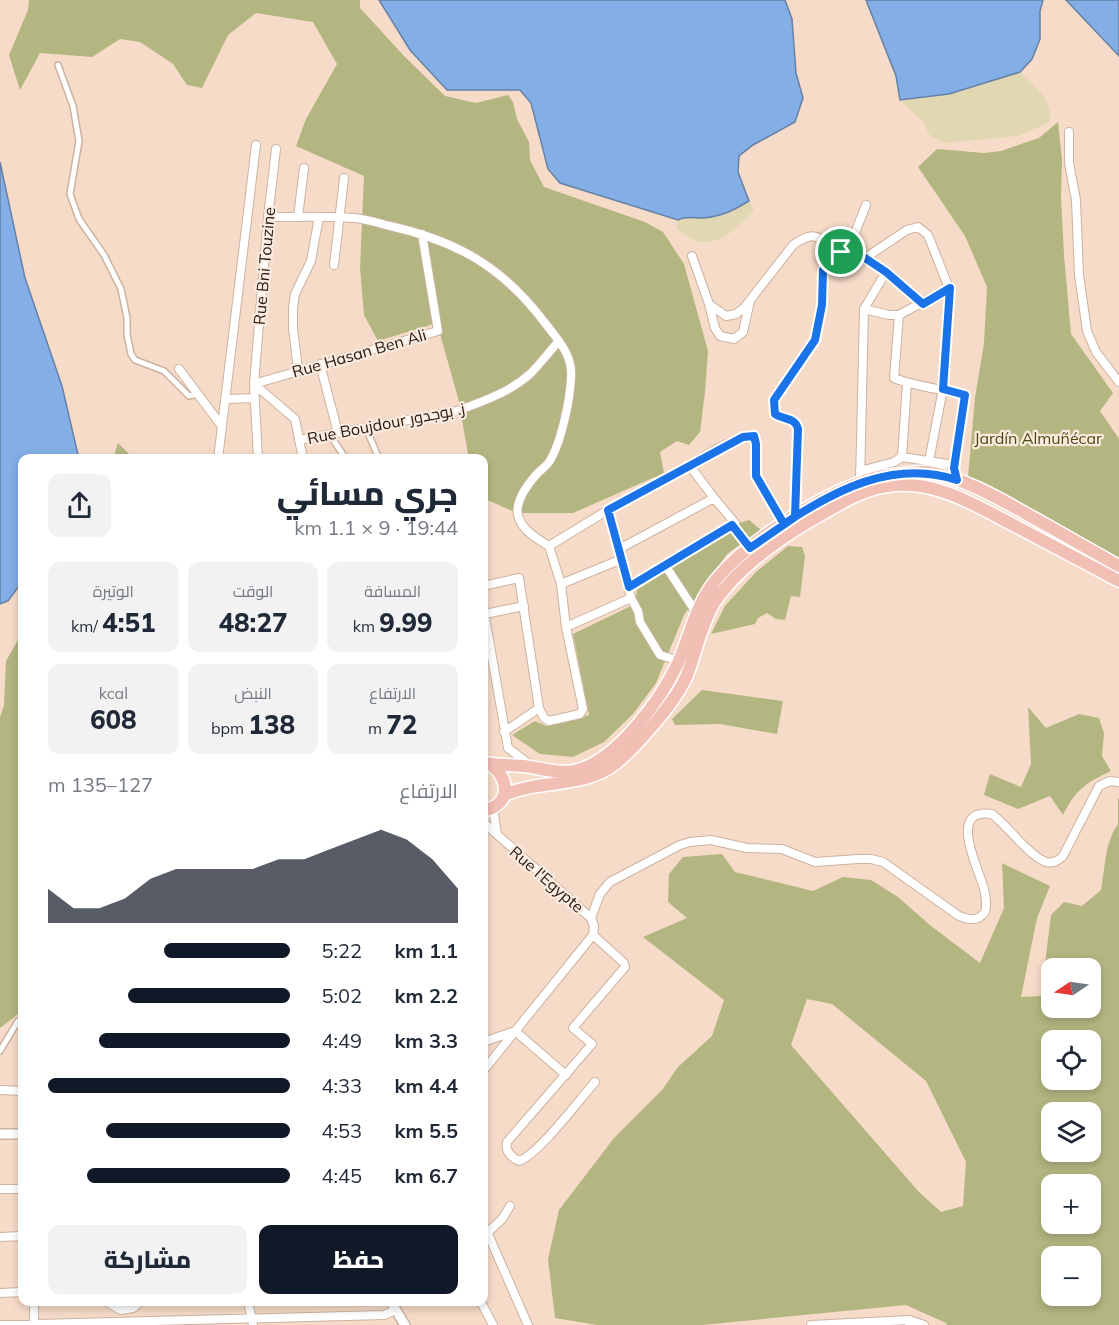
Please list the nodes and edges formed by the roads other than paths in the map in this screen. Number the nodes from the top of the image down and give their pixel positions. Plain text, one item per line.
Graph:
1 (58, 65) dead end
2 (1069, 132) dead end
3 (256, 145) dead end
4 (276, 149) dead end
5 (304, 168) dead end
6 (344, 178) dead end
7 (866, 205) dead end
8 (298, 216) junction
9 (268, 217) junction
10 (319, 218) junction
11 (339, 218) junction
12 (422, 234) junction
13 (841, 252) junction
14 (692, 256) dead end
15 (865, 258) junction
16 (334, 265) dead end
17 (886, 272) junction
18 (950, 288) junction
19 (751, 299) junction
20 (709, 304) junction
21 (923, 304) junction
22 (864, 309) junction
23 (899, 315) junction
24 (559, 341) junction
25 (320, 364) junction
26 (179, 369) dead end
27 (298, 370) junction
28 (1119, 382) edge
29 (907, 383) junction
30 (254, 384) junction
31 (943, 389) junction
32 (197, 394) junction
33 (255, 398) junction
34 (226, 399) junction
35 (221, 425) junction
36 (366, 428) junction
37 (334, 434) junction
38 (299, 441) junction
39 (218, 454) edge
40 (258, 454) edge
41 (302, 454) edge
42 (344, 454) edge
43 (377, 454) edge
44 (902, 457) junction
45 (928, 461) junction
46 (954, 465) junction
47 (690, 466) junction
48 (860, 477) junction
49 (957, 480) junction
50 (714, 498) junction
51 (608, 510) junction
52 (795, 517) junction
53 (732, 525) junction
54 (786, 529) junction
55 (549, 546) junction
56 (750, 548) junction
57 (619, 549) junction
58 (622, 559) junction
59 (665, 566) junction
60 (1119, 566) edge
61 (1119, 581) edge
62 (561, 584) junction
63 (488, 585) edge
64 (629, 587) junction
65 (631, 598) junction
66 (524, 606) junction
67 (488, 610) edge
68 (697, 614) junction
69 (566, 627) junction
70 (488, 634) edge
71 (679, 661) junction
72 (540, 708) junction
73 (504, 732) junction
74 (488, 763) edge
75 (488, 764) edge
76 (532, 767) junction
77 (1119, 782) edge
78 (501, 800) junction
79 (488, 808) edge
80 (488, 827) edge
81 (497, 835) junction
82 (592, 922) junction
83 (593, 935) junction
84 (18, 1021) edge
85 (515, 1031) junction
86 (488, 1040) edge
87 (0, 1051) edge
88 (488, 1065) edge
89 (566, 1075) junction
90 (595, 1082) dead end
91 (0, 1090) edge
92 (18, 1090) edge
93 (0, 1134) edge
94 (18, 1134) edge
95 (0, 1189) edge
96 (18, 1189) edge
97 (510, 1206) dead end
98 (488, 1231) edge
99 (18, 1236) edge
100 (0, 1237) edge
101 (488, 1240) edge
102 (18, 1292) edge
103 (0, 1293) edge
104 (34, 1306) edge
105 (112, 1306) edge
106 (135, 1306) edge
107 (249, 1306) edge
108 (483, 1306) edge
109 (392, 1309) edge
110 (125, 1310) junction
111 (199, 1322) edge
112 (252, 1322) edge
113 (909, 1322) edge
114 (34, 1324) edge
115 (124, 1324) edge
116 (0, 1325) edge
117 (398, 1325) edge
118 (405, 1325) edge
119 (493, 1325) edge
120 (528, 1325) edge
121 (811, 1325) edge
122 (924, 1325) edge

1 - 32 street
2 - 28 street
3 - 34 street
4 - 9 street, Rue Bni Touzine
5 - 8 street
6 - 11 street
7 - 13 street
8 - 9 street
8 - 10 street
9 - 30 street, Rue Bni Touzine
10 - 11 street
10 - 27 street
11 - 12 street
11 - 16 street
12 - 24 street
12 - 25 street, Rue Hasan Ben Ali
13 - 15 street
13 - 19 street
13 - 52 street
14 - 20 street
15 - 17 street
15 - 18 street
17 - 21 street
17 - 22 street
18 - 21 street
18 - 31 street
19 - 20 street
19 - 20 street
21 - 23 street
22 - 23 street
22 - 48 street
23 - 29 street
24 - 36 street, Rue Boujdour ز. بوجدور
24 - 55 street
25 - 27 street, Rue Hasan Ben Ali
25 - 37 street
26 - 32 street
27 - 30 street, Rue Hasan Ben Ali
29 - 31 street
29 - 44 street
30 - 33 street, Rue Bni Touzine
30 - 38 street
31 - 45 street
31 - 46 street
32 - 35 street
33 - 34 street
33 - 40 street, Rue Bni Touzine
34 - 35 street
35 - 39 street
36 - 37 street, Rue Boujdour ز. بوجدور
36 - 43 street
37 - 38 street, Rue Boujdour ز. بوجدور
37 - 42 street
38 - 41 street
44 - 45 street
44 - 48 street
45 - 46 street
46 - 49 street
47 - 50 street
47 - 51 street
47 - 54 street
48 - 49 main road
48 - 52 main road
49 - 60 main road
50 - 53 street
50 - 57 street
51 - 55 street
51 - 57 street
52 - 54 main road
53 - 56 street
53 - 59 street
54 - 56 main road
54 - 61 main road
54 - 78 main road
55 - 62 street
56 - 68 main road
57 - 58 street
58 - 62 street
58 - 64 street
59 - 64 street
59 - 68 street
62 - 69 street
63 - 66 street
64 - 65 street
65 - 69 street
65 - 71 street
66 - 67 street
66 - 72 street
68 - 71 main road
69 - 72 street
70 - 73 street
71 - 76 main road
72 - 73 street
73 - 76 street
74 - 76 main road
75 - 78 main road
77 - 82 street
78 - 79 main road
78 - 81 street, Rue l'Egypte
80 - 81 street, Rue l'Egypte
81 - 82 street, Rue l'Egypte
82 - 83 street
83 - 85 street
83 - 89 street
84 - 87 street
85 - 86 street
85 - 88 street
85 - 89 street
89 - 90 street
91 - 92 street
93 - 94 street
95 - 96 street
97 - 98 street
99 - 100 street
101 - 120 street
102 - 103 street
104 - 114 street
105 - 110 street
106 - 110 street
107 - 112 street
108 - 119 street
109 - 112 street
109 - 117 street
109 - 118 street
110 - 115 street
111 - 112 street
111 - 115 street
113 - 121 street
113 - 122 street
114 - 115 street
114 - 116 street

